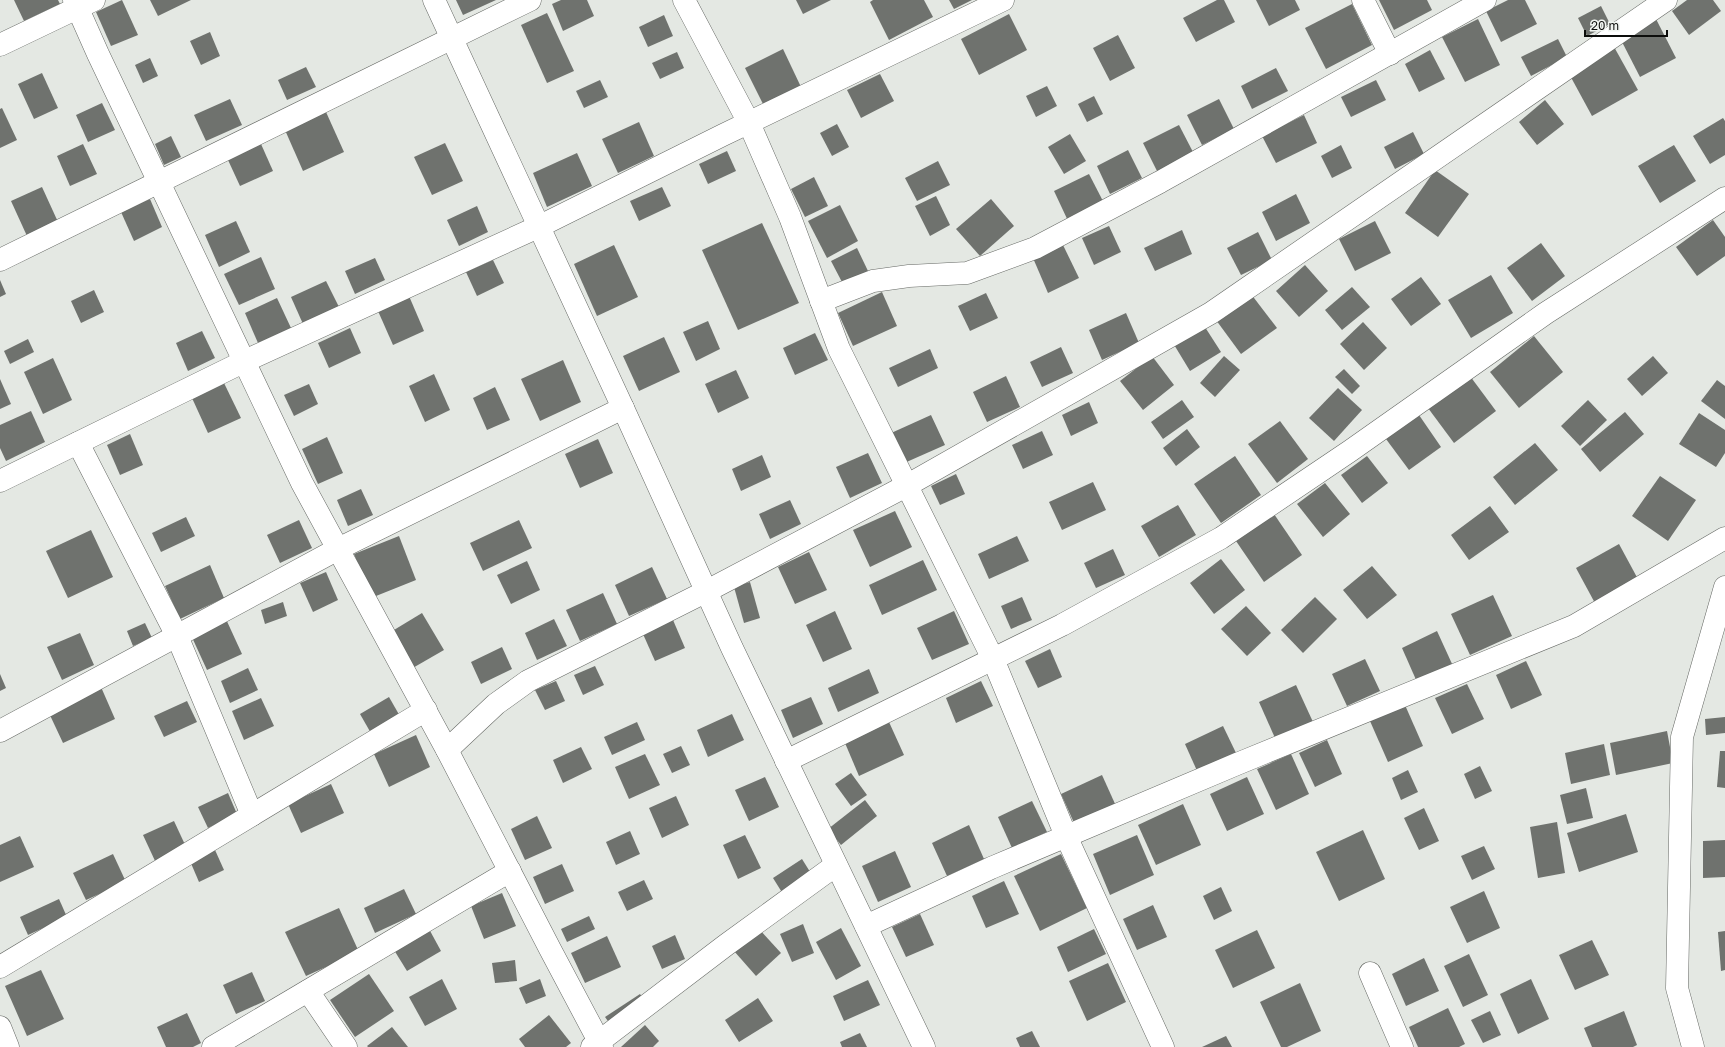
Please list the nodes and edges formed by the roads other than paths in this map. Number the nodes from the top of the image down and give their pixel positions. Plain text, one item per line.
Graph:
1 (434, 0) edge
2 (530, 0) edge
3 (684, 0) edge
4 (1003, 0) edge
5 (1363, 0) edge
6 (1485, 0) edge
7 (1666, 0) edge
8 (82, 3) edge
9 (1638, 8) edge
10 (452, 38) junction
11 (0, 45) edge
12 (1390, 54) junction
13 (749, 123) junction
14 (159, 182) junction
15 (1725, 198) edge
16 (538, 227) junction
17 (0, 260) edge
18 (821, 301) junction
19 (245, 361) junction
20 (623, 408) junction
21 (78, 443) junction
22 (0, 482) edge
23 (906, 486) junction
24 (1725, 538) edge
25 (338, 549) junction
26 (1725, 587) edge
27 (705, 592) junction
28 (177, 636) junction
29 (993, 659) junction
30 (426, 710) junction
31 (0, 731) edge
32 (447, 750) junction
33 (786, 761) junction
34 (252, 815) junction
35 (1066, 836) junction
36 (836, 865) junction
37 (510, 871) junction
38 (866, 926) junction
39 (0, 967) edge
40 (1370, 973) dead end
41 (308, 991) junction
42 (0, 1027) edge
43 (598, 1045) edge
44 (8, 1047) edge
45 (212, 1047) edge
46 (346, 1047) edge
47 (924, 1047) edge
48 (1163, 1047) edge
49 (1402, 1047) edge
50 (1693, 1047) edge

1 - 10 street
2 - 10 street
3 - 13 street
4 - 13 street
5 - 12 street
6 - 12 street
7 - 9 street
8 - 11 street
8 - 14 street
9 - 23 street
10 - 14 street
10 - 16 street
12 - 18 street
13 - 16 street
13 - 18 street
14 - 17 street
14 - 19 street
15 - 29 street
16 - 19 street
16 - 20 street
18 - 23 street
19 - 21 street
19 - 25 street
20 - 25 street
20 - 27 street
21 - 22 street
21 - 28 street
23 - 27 street
23 - 29 street
24 - 35 street
25 - 28 street
25 - 30 street
26 - 50 street
27 - 32 street
27 - 33 street
28 - 31 street
28 - 34 street
29 - 33 street
29 - 35 street
30 - 32 street
30 - 34 street
32 - 37 street
33 - 36 street
34 - 39 street
35 - 38 street
35 - 48 street
36 - 38 street
36 - 43 street
37 - 41 street
37 - 43 street
38 - 47 street
40 - 49 street
41 - 45 street
41 - 46 street
42 - 44 street

